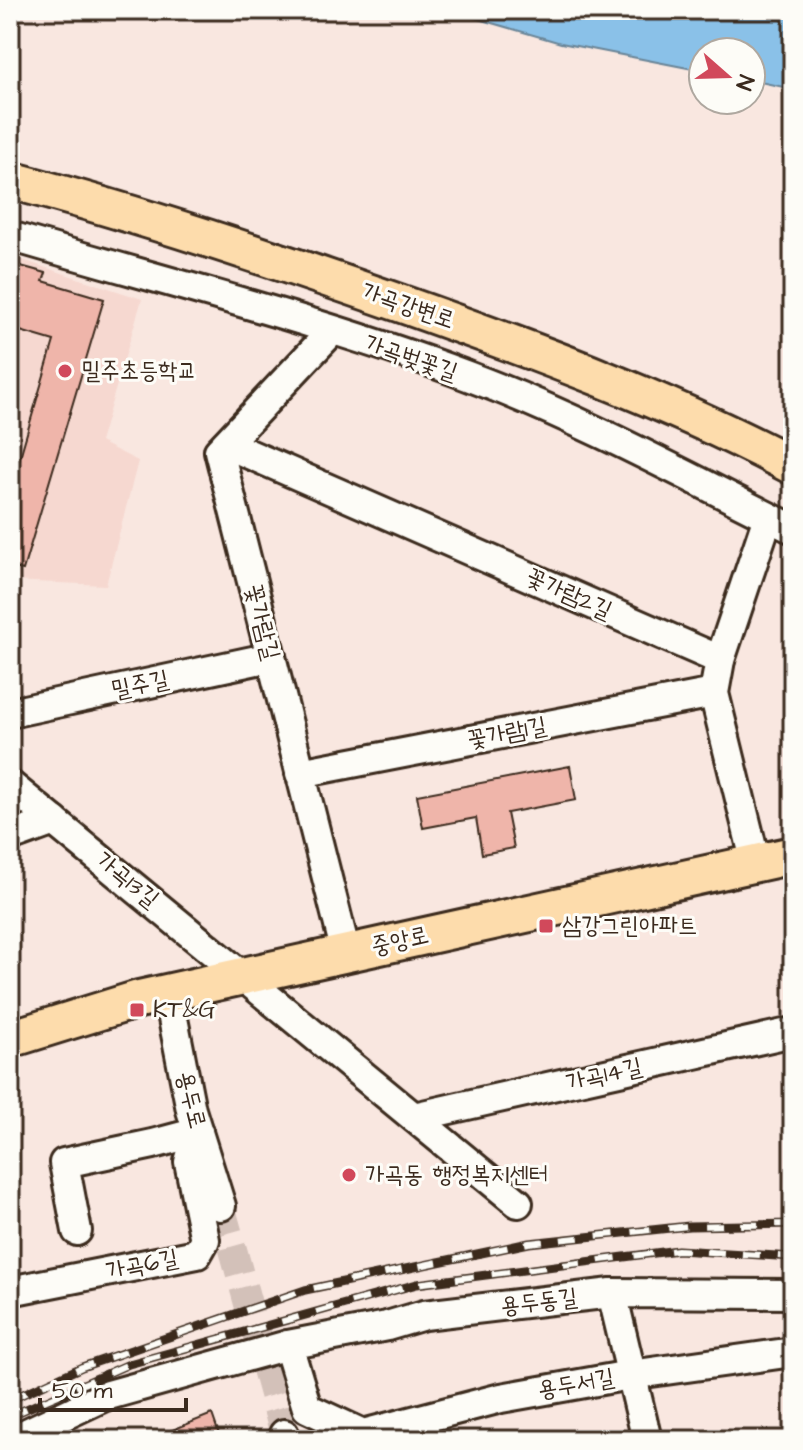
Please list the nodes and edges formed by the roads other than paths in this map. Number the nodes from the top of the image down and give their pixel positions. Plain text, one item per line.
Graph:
1 (10, 180) edge
2 (10, 236) edge
3 (332, 331) junction
4 (226, 444) junction
5 (793, 466) edge
6 (768, 517) junction
7 (793, 529) edge
8 (271, 657) junction
9 (720, 660) junction
10 (714, 693) junction
11 (10, 713) edge
12 (300, 773) junction
13 (10, 785) edge
14 (54, 821) junction
15 (10, 837) edge
16 (793, 855) edge
17 (756, 864) junction
18 (346, 953) junction
19 (244, 976) junction
20 (168, 993) junction
21 (793, 1032) edge
22 (10, 1039) edge
23 (414, 1117) junction
24 (198, 1132) junction
25 (518, 1203) dead end
26 (221, 1206) tunnel mouth
27 (77, 1231) dead end
28 (10, 1291) edge
29 (612, 1293) junction
30 (793, 1294) edge
31 (288, 1345) junction
32 (793, 1352) edge
33 (630, 1375) junction
34 (370, 1437) edge
35 (12, 1440) edge
36 (335, 1440) edge
37 (647, 1440) edge

1 - 5 main road, 가곡강변로
2 - 3 street, 가곡벚꽃길
3 - 4 street
3 - 6 street, 가곡벚꽃길
4 - 8 street, 꽃가람길
4 - 9 street, 꽃가람2길
6 - 7 street, 가곡벚꽃길
6 - 9 street
8 - 11 street, 밀주길
8 - 12 street, 꽃가람길
9 - 10 street
10 - 12 street, 꽃가람1길
10 - 17 street
12 - 18 street, 꽃가람길
13 - 14 street, 가곡13길
14 - 15 street
14 - 19 street, 가곡13길
16 - 17 main road, 중앙로
17 - 18 main road, 중앙로
18 - 19 main road, 중앙로
19 - 20 main road, 중앙로
19 - 23 street
20 - 22 main road, 중앙로
20 - 24 street, 용두로
21 - 23 street, 가곡14길
23 - 25 street
24 - 26 street, 용두로
24 - 27 street
24 - 28 street, 가곡6길
29 - 30 street, 용두동길
29 - 31 street, 용두동길
29 - 33 street
31 - 34 street
31 - 35 street, 용두동길
32 - 33 street, 용두서길
33 - 34 street, 용두서길
33 - 37 street
34 - 36 street, 용두서길

